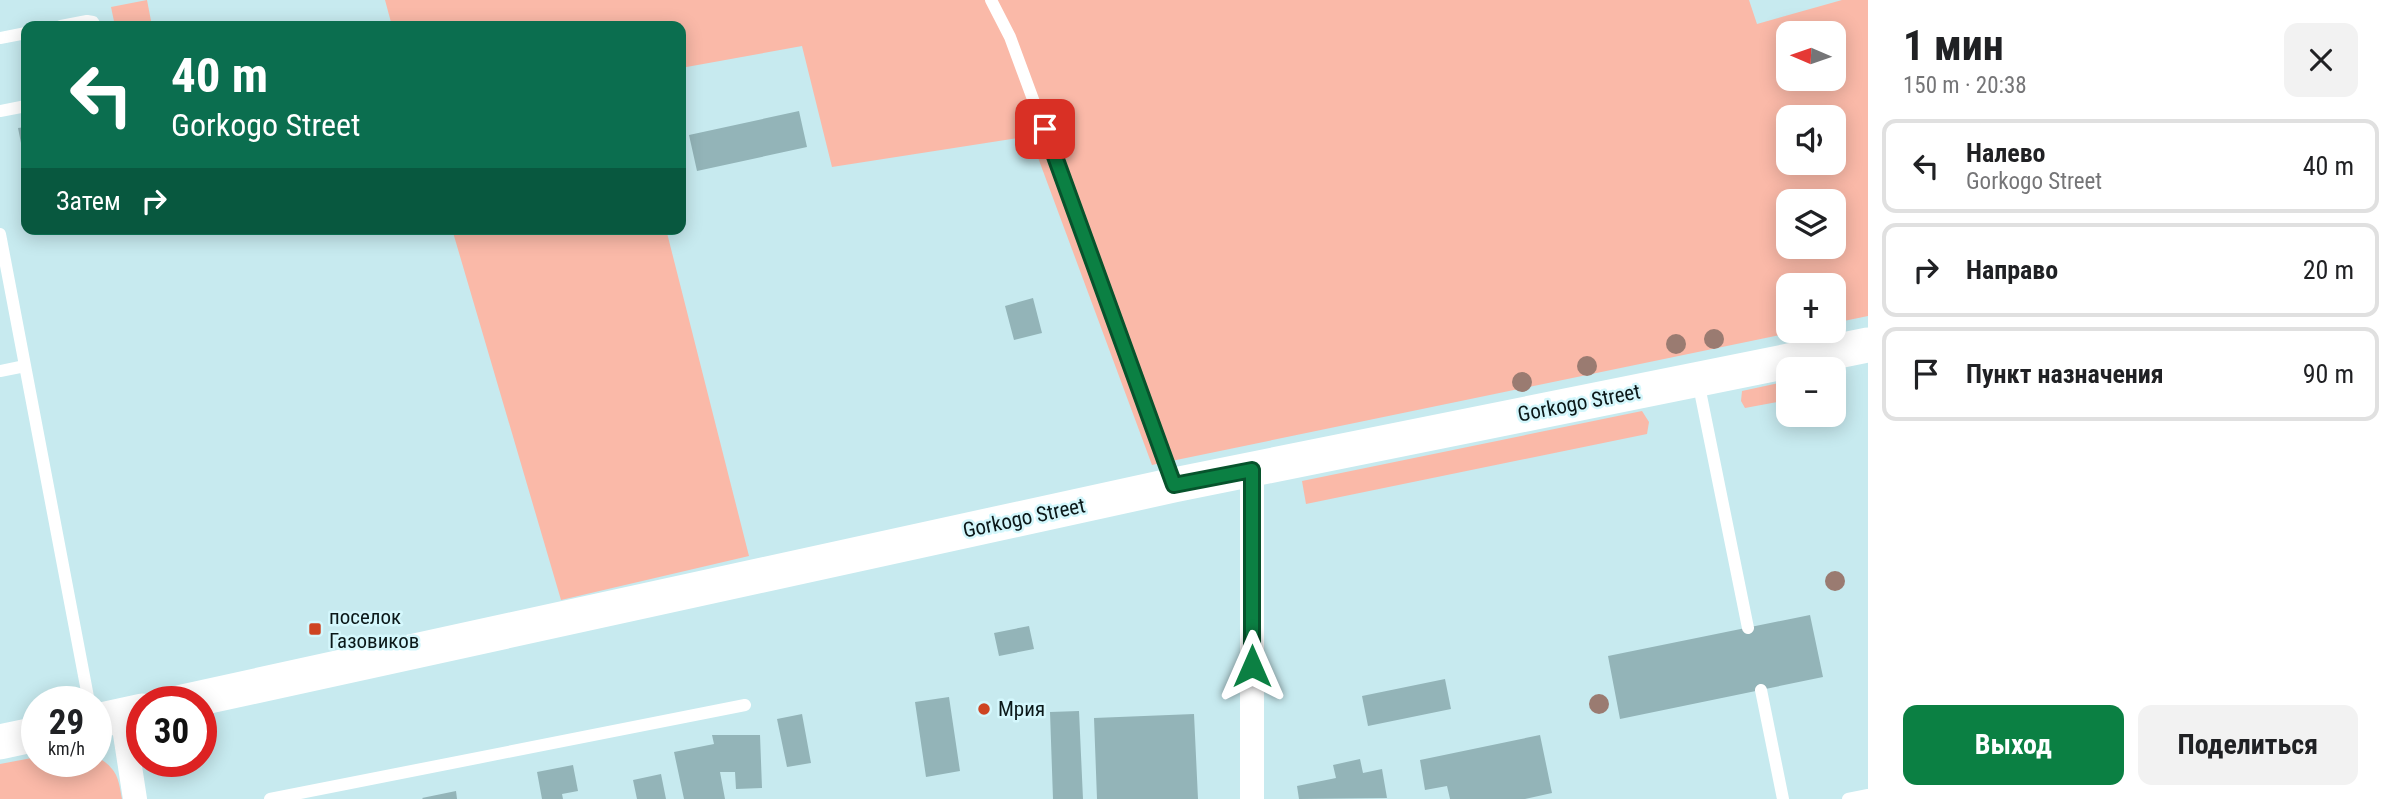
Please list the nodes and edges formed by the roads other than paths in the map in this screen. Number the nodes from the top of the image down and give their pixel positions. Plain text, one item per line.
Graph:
1 (991, 0) edge
2 (21, 34) edge
3 (0, 38) edge
4 (21, 107) edge
5 (0, 111) edge
6 (0, 234) edge
7 (1868, 345) edge
8 (25, 366) junction
9 (0, 371) edge
10 (1698, 379) junction
11 (1252, 470) junction
12 (1174, 485) junction
13 (1748, 628) dead end
14 (86, 686) edge
15 (1761, 690) dead end
16 (217, 694) edge
17 (745, 705) dead end
18 (120, 715) edge
19 (21, 737) edge
20 (0, 742) edge
21 (1868, 795) edge
22 (135, 799) edge
23 (270, 799) edge
24 (1252, 799) edge
25 (1783, 799) edge
26 (1848, 799) edge

1 - 12 lane
2 - 3 lane
4 - 5 lane
6 - 8 lane
7 - 10 main road, Gorkogo Street
8 - 9 lane
8 - 14 lane
10 - 11 main road, Gorkogo Street
10 - 13 lane
11 - 12 main road, Gorkogo Street
11 - 24 street
12 - 16 main road, Gorkogo Street
15 - 25 lane
17 - 23 lane
18 - 22 street
19 - 20 main road
21 - 26 lane

